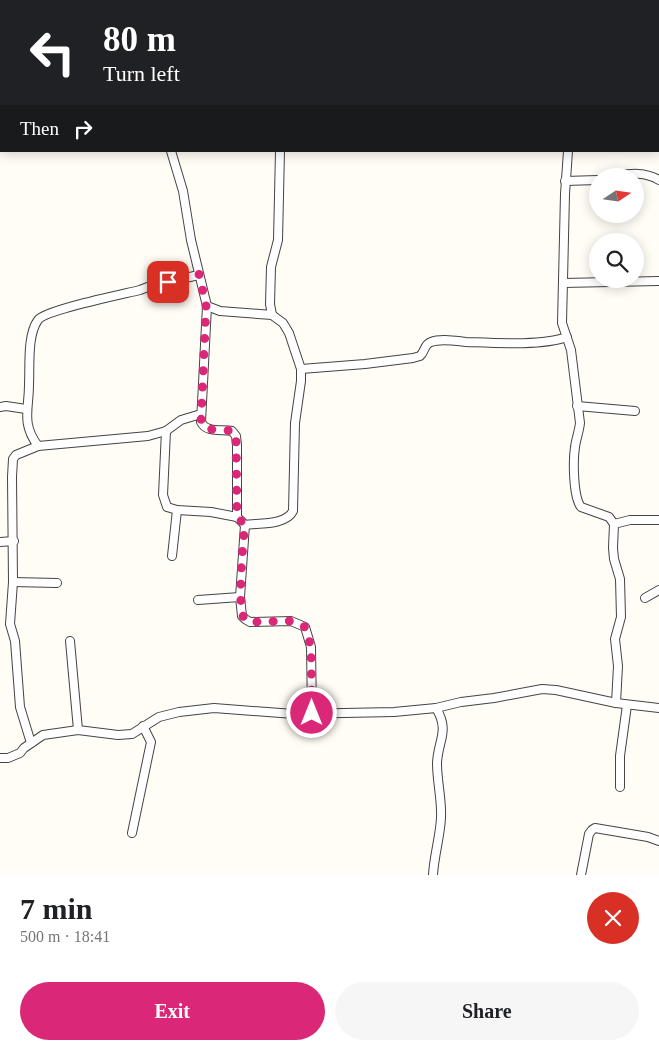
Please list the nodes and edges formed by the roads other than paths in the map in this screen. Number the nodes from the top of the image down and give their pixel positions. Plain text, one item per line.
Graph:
1 (171, 152) edge
2 (280, 152) edge
3 (568, 152) edge
4 (644, 174) edge
5 (589, 180) edge
6 (659, 180) edge
7 (565, 181) junction
8 (199, 274) junction
9 (659, 282) edge
10 (562, 284) junction
11 (206, 306) junction
12 (272, 315) junction
13 (567, 337) junction
14 (301, 369) junction
15 (577, 406) junction
16 (0, 407) edge
17 (26, 409) junction
18 (634, 411) dead end
19 (201, 414) junction
20 (166, 431) junction
21 (38, 446) junction
22 (177, 510) junction
23 (237, 517) junction
24 (659, 520) edge
25 (614, 524) junction
26 (245, 525) junction
27 (14, 541) junction
28 (0, 542) edge
29 (172, 556) dead end
30 (13, 582) junction
31 (57, 583) dead end
32 (659, 590) edge
33 (240, 597) junction
34 (646, 598) dead end
35 (198, 600) dead end
36 (70, 641) dead end
37 (616, 703) junction
38 (628, 704) junction
39 (436, 708) junction
40 (659, 708) edge
41 (312, 713) junction
42 (143, 726) junction
43 (78, 730) junction
44 (31, 743) junction
45 (0, 758) edge
46 (620, 787) dead end
47 (132, 833) dead end
48 (659, 841) edge
49 (433, 875) edge
50 (582, 875) edge

1 - 8 street
2 - 12 street
3 - 7 street
4 - 6 street
5 - 7 street
7 - 10 street
8 - 11 street
8 - 17 street
9 - 10 street
10 - 13 street
11 - 12 street
11 - 19 street
12 - 14 street
13 - 14 street
13 - 15 street
14 - 26 street
15 - 18 street
15 - 25 street
16 - 17 street
17 - 21 street
19 - 20 street
19 - 23 street
20 - 21 street
20 - 22 street
21 - 27 street
22 - 23 street
22 - 29 street
23 - 26 street
24 - 25 street
25 - 37 street
26 - 33 street
27 - 28 street
27 - 30 street
30 - 31 street
30 - 44 street
32 - 34 street
33 - 35 street
33 - 41 street
36 - 43 street
37 - 38 street
37 - 39 street
38 - 40 street
38 - 46 street
39 - 41 street
39 - 49 street
41 - 42 street
42 - 43 street
42 - 47 street
43 - 44 street
44 - 45 street
48 - 50 street

